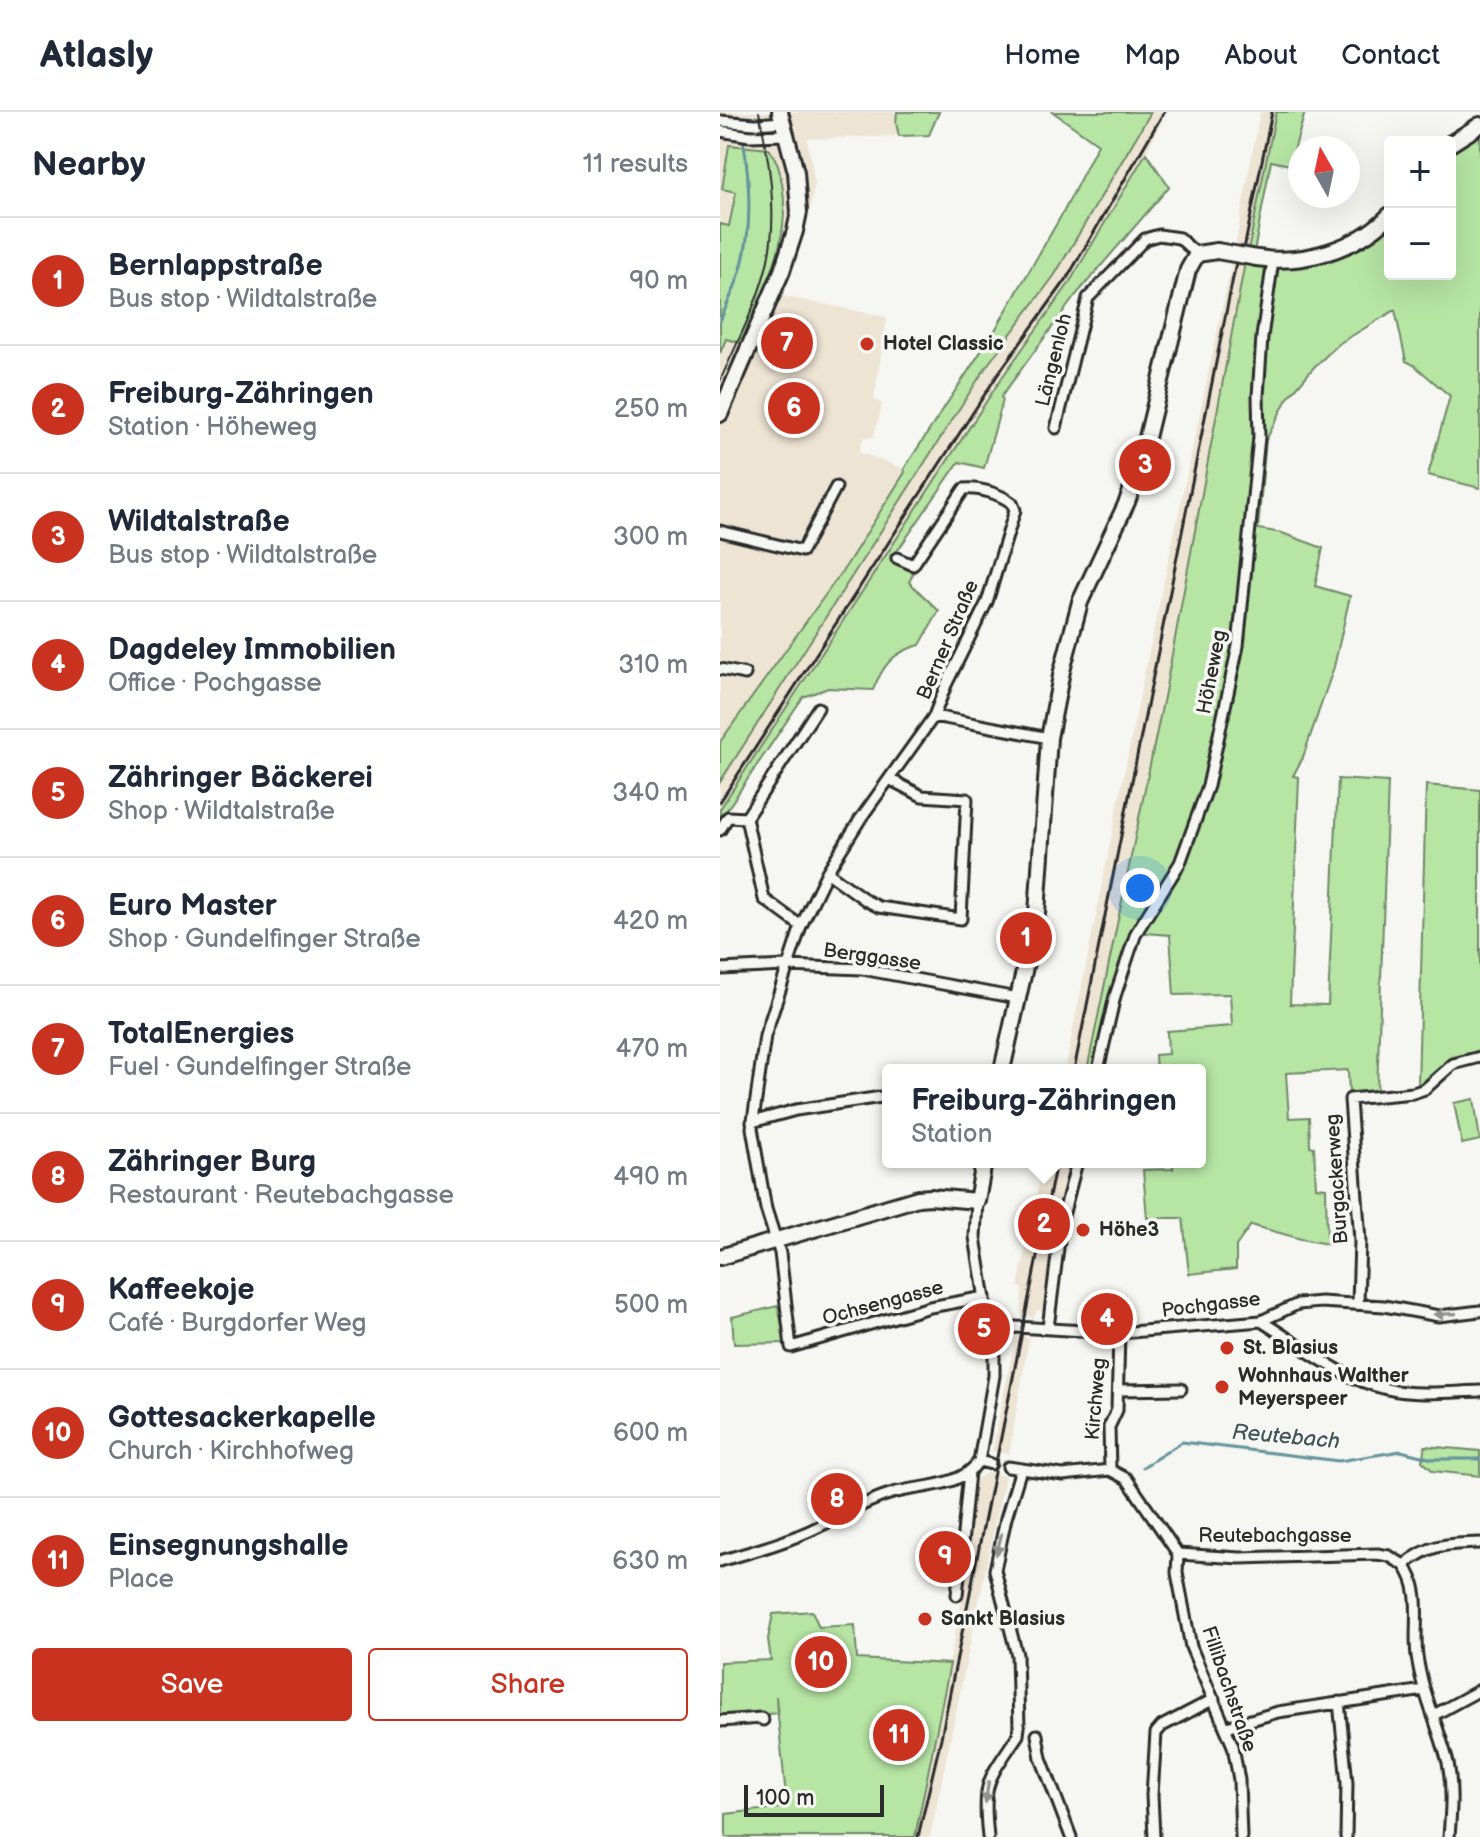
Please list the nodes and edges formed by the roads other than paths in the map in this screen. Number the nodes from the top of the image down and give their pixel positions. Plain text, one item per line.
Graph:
1 (720, 121) edge
2 (783, 123) edge
3 (1480, 125) edge
4 (720, 131) edge
5 (1456, 140) edge
6 (1384, 220) edge
7 (1197, 254) junction
8 (1265, 259) junction
9 (720, 414) edge
10 (1056, 428) dead end
11 (836, 487) dead end
12 (720, 531) edge
13 (897, 558) dead end
14 (720, 669) edge
15 (745, 674) dead end
16 (818, 708) dead end
17 (934, 716) junction
18 (1049, 738) junction
19 (891, 780) junction
20 (746, 818) junction
21 (720, 830) edge
22 (827, 872) junction
23 (801, 926) junction
24 (787, 966) junction
25 (720, 969) edge
26 (1017, 998) junction
27 (1480, 1057) edge
28 (1003, 1064) edge
29 (1099, 1064) edge
30 (882, 1097) edge
31 (752, 1122) junction
32 (983, 1168) edge
33 (1075, 1168) edge
34 (977, 1201) junction
35 (776, 1242) junction
36 (720, 1257) edge
37 (985, 1297) junction
38 (1358, 1303) junction
39 (1480, 1311) edge
40 (1261, 1321) junction
41 (1048, 1328) junction
42 (992, 1333) junction
43 (1119, 1333) junction
44 (791, 1347) joint
45 (1181, 1389) dead end
46 (1119, 1390) junction
47 (1480, 1391) edge
48 (979, 1461) junction
49 (991, 1464) dead end
50 (1008, 1467) dead end
51 (1021, 1469) junction
52 (1110, 1470) junction
53 (969, 1472) junction
54 (1480, 1543) edge
55 (1178, 1554) junction
56 (720, 1561) edge
57 (1404, 1565) junction
58 (957, 1595) dead end
59 (1424, 1690) junction
60 (1480, 1690) edge
61 (1214, 1699) junction
62 (1339, 1702) junction
63 (1434, 1715) junction
64 (763, 1720) dead end
65 (720, 1721) edge
66 (1227, 1727) junction
67 (1037, 1735) dead end
68 (988, 1837) edge
69 (1071, 1837) edge
70 (1154, 1837) edge
71 (1241, 1837) edge
72 (1346, 1837) edge
73 (1449, 1837) edge

1 - 2 street
2 - 4 street
2 - 9 street
3 - 5 street
6 - 8 street
7 - 8 street, bridge
7 - 10 street, Längenloh
7 - 18 street
8 - 29 street, Höheweg
11 - 12 street
13 - 17 street, Berner Straße
14 - 15 street
16 - 20 street
17 - 18 street, Berner Straße
17 - 19 street, Berner Straße
18 - 26 street
19 - 22 street, Berner Straße
19 - 22 street
20 - 21 street
20 - 23 street
22 - 23 street, Berner Straße
23 - 24 street, Berner Straße
24 - 25 street, Berggasse
24 - 26 street, Berggasse
24 - 31 street, Berner Straße
26 - 28 street
27 - 38 street, Burgackerweg
30 - 31 street
31 - 35 street, Berner Straße
32 - 34 street
33 - 41 street
34 - 35 street
34 - 37 street
35 - 36 street
35 - 44 street, Berner Straße
37 - 42 street
37 - 44 street, Ochsengasse
39 -> 38 street, Pochgasse
38 - 40 street, Pochgasse
40 - 43 street, Pochgasse
40 - 47 street
41 - 42 street, Pochgasse
41 - 43 street, Pochgasse
42 - 48 street
43 - 46 street, Kirchweg
45 - 46 street
46 - 52 street, Kirchweg
48 - 49 street
48 - 53 street
50 - 51 street
51 - 52 street
51 -> 68 street
52 - 55 street, Reutebachgasse
53 - 56 street
53 - 58 street
54 - 57 street
55 - 57 street, Reutebachgasse
55 - 61 street, Fillibachstraße
57 - 59 street
59 - 62 street
59 - 63 street
60 - 63 street
61 - 66 street, Fillibachstraße
61 - 70 street
62 - 66 street
62 - 72 street
63 - 73 street
64 - 65 street
66 - 71 street, Fillibachstraße
67 - 69 street

